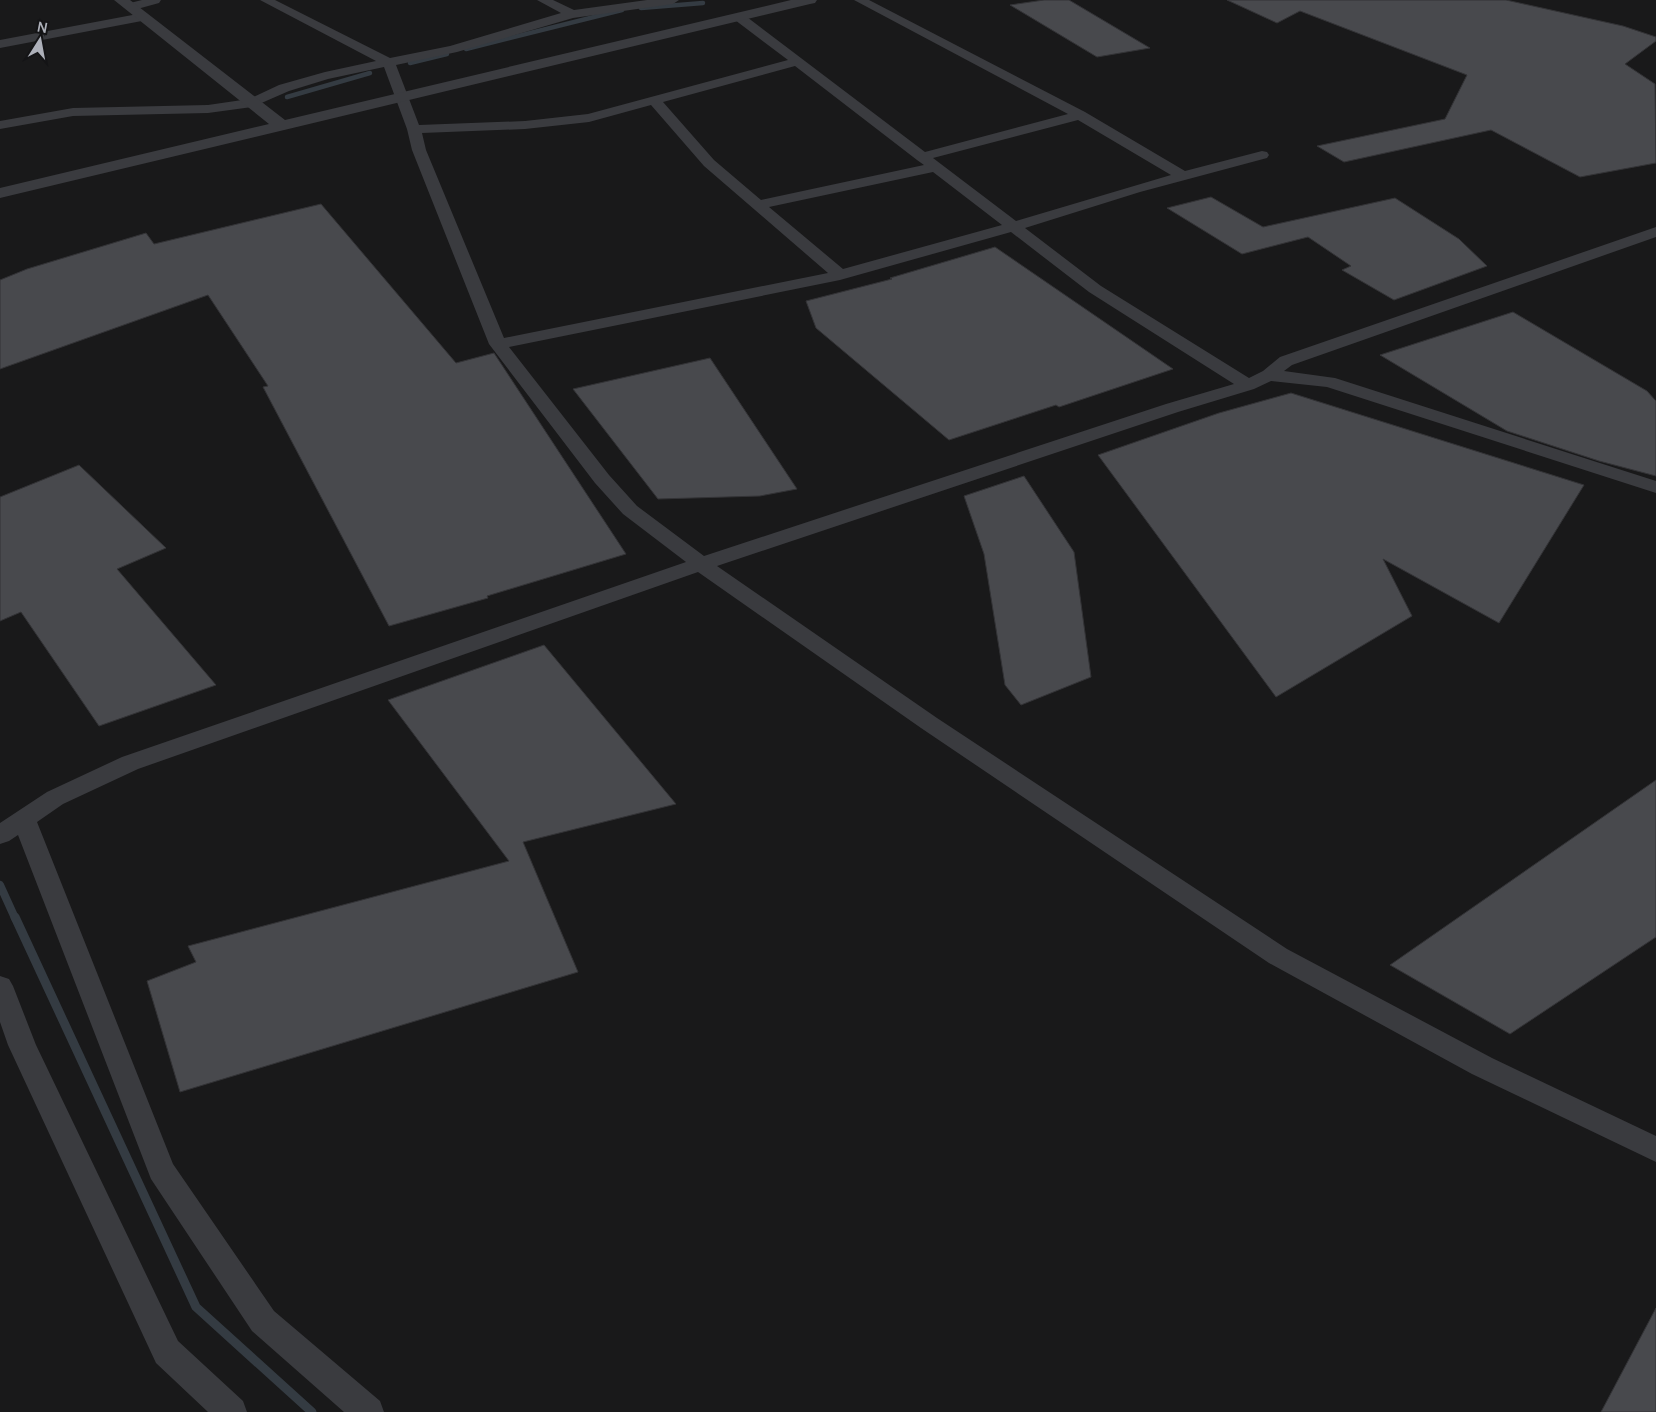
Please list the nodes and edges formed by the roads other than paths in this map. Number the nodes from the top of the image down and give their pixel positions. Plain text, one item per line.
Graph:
1 (155, 0) edge
2 (266, 0) edge
3 (543, 0) edge
4 (667, 0) edge
5 (810, 0) edge
6 (860, 0) edge
7 (126, 3) edge
8 (746, 11) junction
9 (572, 14) junction
10 (143, 17) junction
11 (0, 44) edge
12 (797, 62) junction
13 (389, 63) junction
14 (403, 97) junction
15 (655, 101) junction
16 (252, 103) junction
17 (1080, 115) junction
18 (0, 125) edge
19 (282, 126) junction
20 (414, 129) junction
21 (1262, 155) dead end
22 (922, 157) junction
23 (935, 167) junction
24 (1183, 176) junction
25 (0, 192) edge
26 (757, 205) junction
27 (1013, 227) junction
28 (1656, 232) edge
29 (840, 275) junction
30 (498, 344) junction
31 (1269, 375) junction
32 (1248, 385) junction
33 (1656, 487) edge
34 (701, 564) junction
35 (24, 819) junction
36 (0, 835) edge
37 (0, 986) edge
38 (1656, 1150) edge
39 (232, 1412) edge
40 (368, 1412) edge

1 - 7 street
2 - 13 street
3 - 9 street
4 - 9 street
5 - 8 street
6 - 17 street
7 - 10 street
8 - 12 street
8 - 14 street
9 - 13 street
10 - 11 street
10 - 16 street
12 - 15 street
12 - 22 street
13 - 14 street
13 - 16 street
14 - 19 street
14 - 20 street
15 - 20 street
15 - 26 street
16 - 18 street
16 - 19 street
17 - 22 street
17 - 24 street
19 - 25 street
20 - 30 street
21 - 24 street
22 - 23 street
23 - 26 street
23 - 27 street
24 - 27 street
26 - 29 street
27 - 29 street
27 - 32 street
28 - 31 street
29 - 30 street
30 - 34 street
31 - 32 street
31 - 33 street
32 - 34 street
34 - 35 street
34 - 38 street
35 - 36 street
35 - 40 street
37 - 39 street

